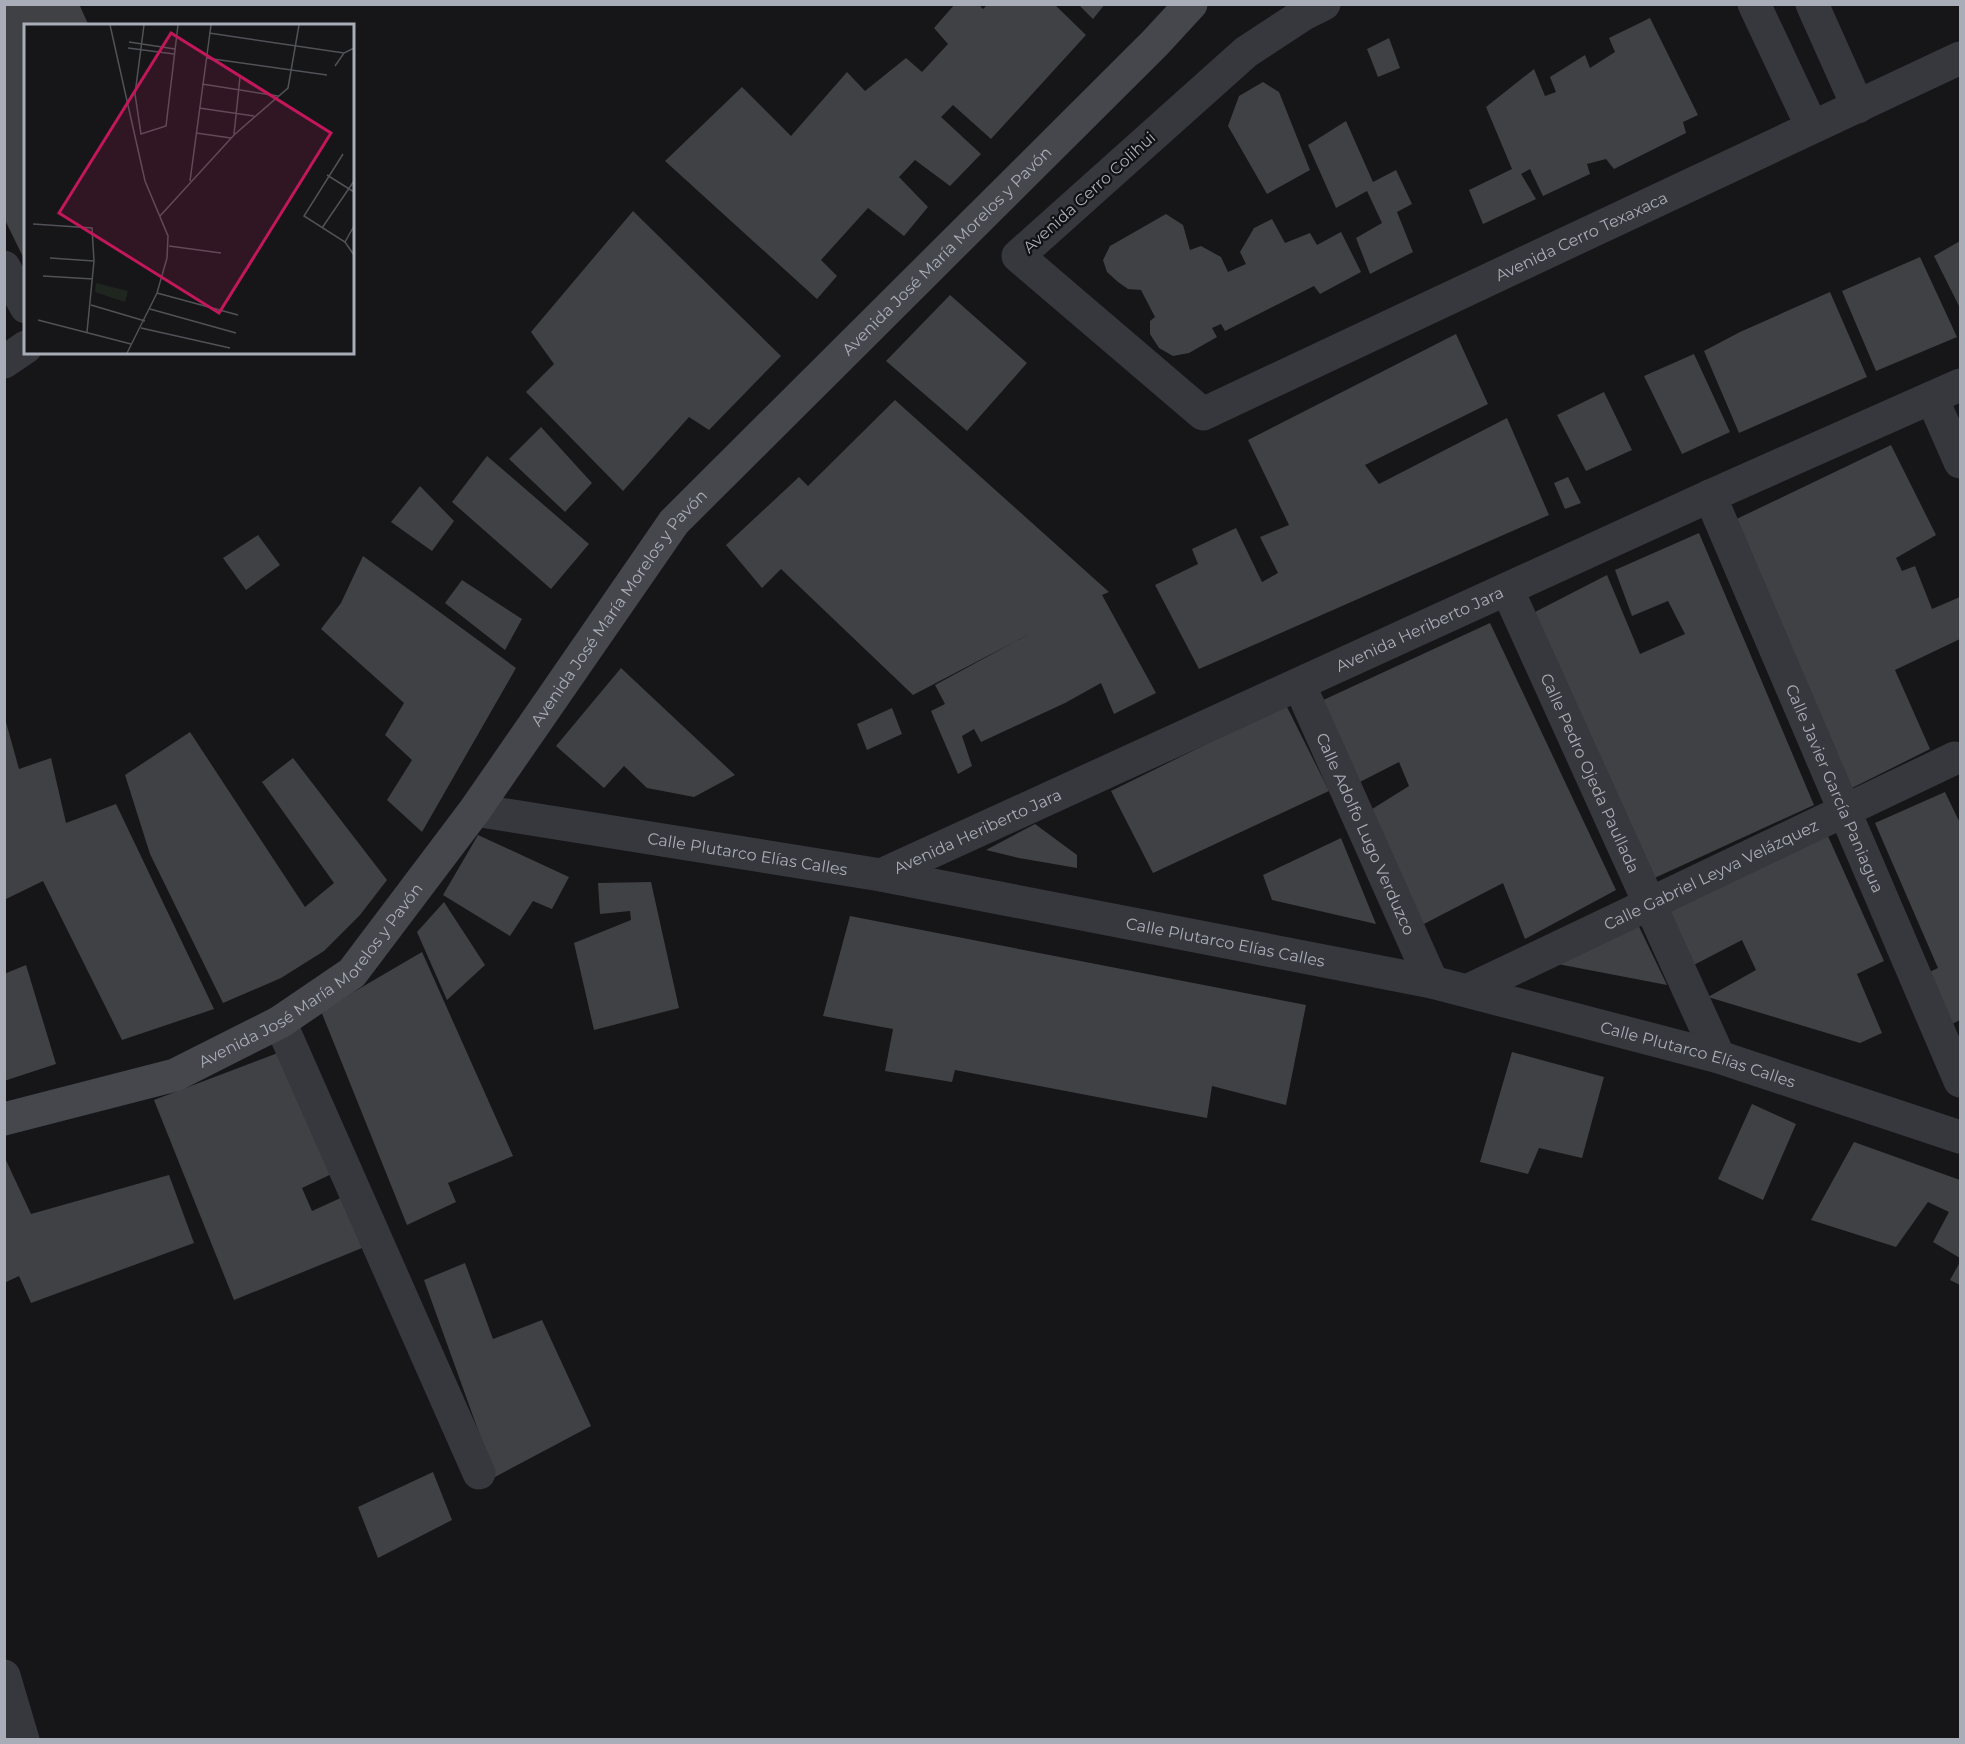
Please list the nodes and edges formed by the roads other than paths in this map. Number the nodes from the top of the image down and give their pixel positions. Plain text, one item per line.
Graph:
1 (1191, 4) edge
2 (1324, 4) edge
3 (1754, 4) edge
4 (1812, 4) edge
5 (1960, 58) edge
6 (1858, 107) junction
7 (1812, 127) junction
8 (4, 267) edge
9 (24, 303) edge
10 (24, 348) edge
11 (4, 362) edge
12 (1946, 391) edge
13 (1203, 414) joint
14 (1960, 462) edge
15 (1710, 496) junction
16 (1507, 589) junction
17 (1299, 684) junction
18 (1955, 758) dead end
19 (475, 810) junction
20 (1844, 811) junction
21 (881, 875) junction
22 (1649, 904) junction
23 (1432, 982) junction
24 (1469, 990) junction
25 (280, 1022) junction
26 (1719, 1057) junction
27 (1960, 1081) edge
28 (4, 1119) edge
29 (1960, 1137) edge
30 (479, 1473) dead end
31 (4, 1676) edge
32 (23, 1740) edge

1 - 19 main road, Avenida José María Morelos y Pavón
2 - 13 street, Avenida Cerro Colihui
3 - 7 street
4 - 6 street
5 - 6 street, Avenida Cerro Texaxaca
6 - 7 street, Avenida Cerro Texaxaca
7 - 13 street, Avenida Cerro Texaxaca
8 - 9 street
10 - 11 street
12 - 14 street
12 - 15 street, Avenida Heriberto Jara
15 - 16 street, Avenida Heriberto Jara
15 - 20 street, Calle Javier García Paniagua
16 - 17 street, Avenida Heriberto Jara
16 - 22 street, Calle Pedro Ojeda Paullada
17 - 21 street, Avenida Heriberto Jara
17 - 23 street, Calle Adolfo Lugo Verduzco
18 - 20 street, Calle Gabriel Leyva Velázquez
19 - 21 street, Calle Plutarco Elías Calles
19 - 25 main road, Avenida José María Morelos y Pavón
20 - 22 street, Calle Gabriel Leyva Velázquez
20 - 27 street, Calle Javier García Paniagua
21 - 23 street, Calle Plutarco Elías Calles
22 - 24 street, Calle Gabriel Leyva Velázquez
22 - 26 street, Calle Pedro Ojeda Paullada
23 - 24 street, Calle Plutarco Elías Calles
24 - 26 street, Calle Plutarco Elías Calles
25 - 28 main road, Avenida José María Morelos y Pavón
25 - 30 street
26 - 29 street, Calle Plutarco Elías Calles
31 - 32 street

